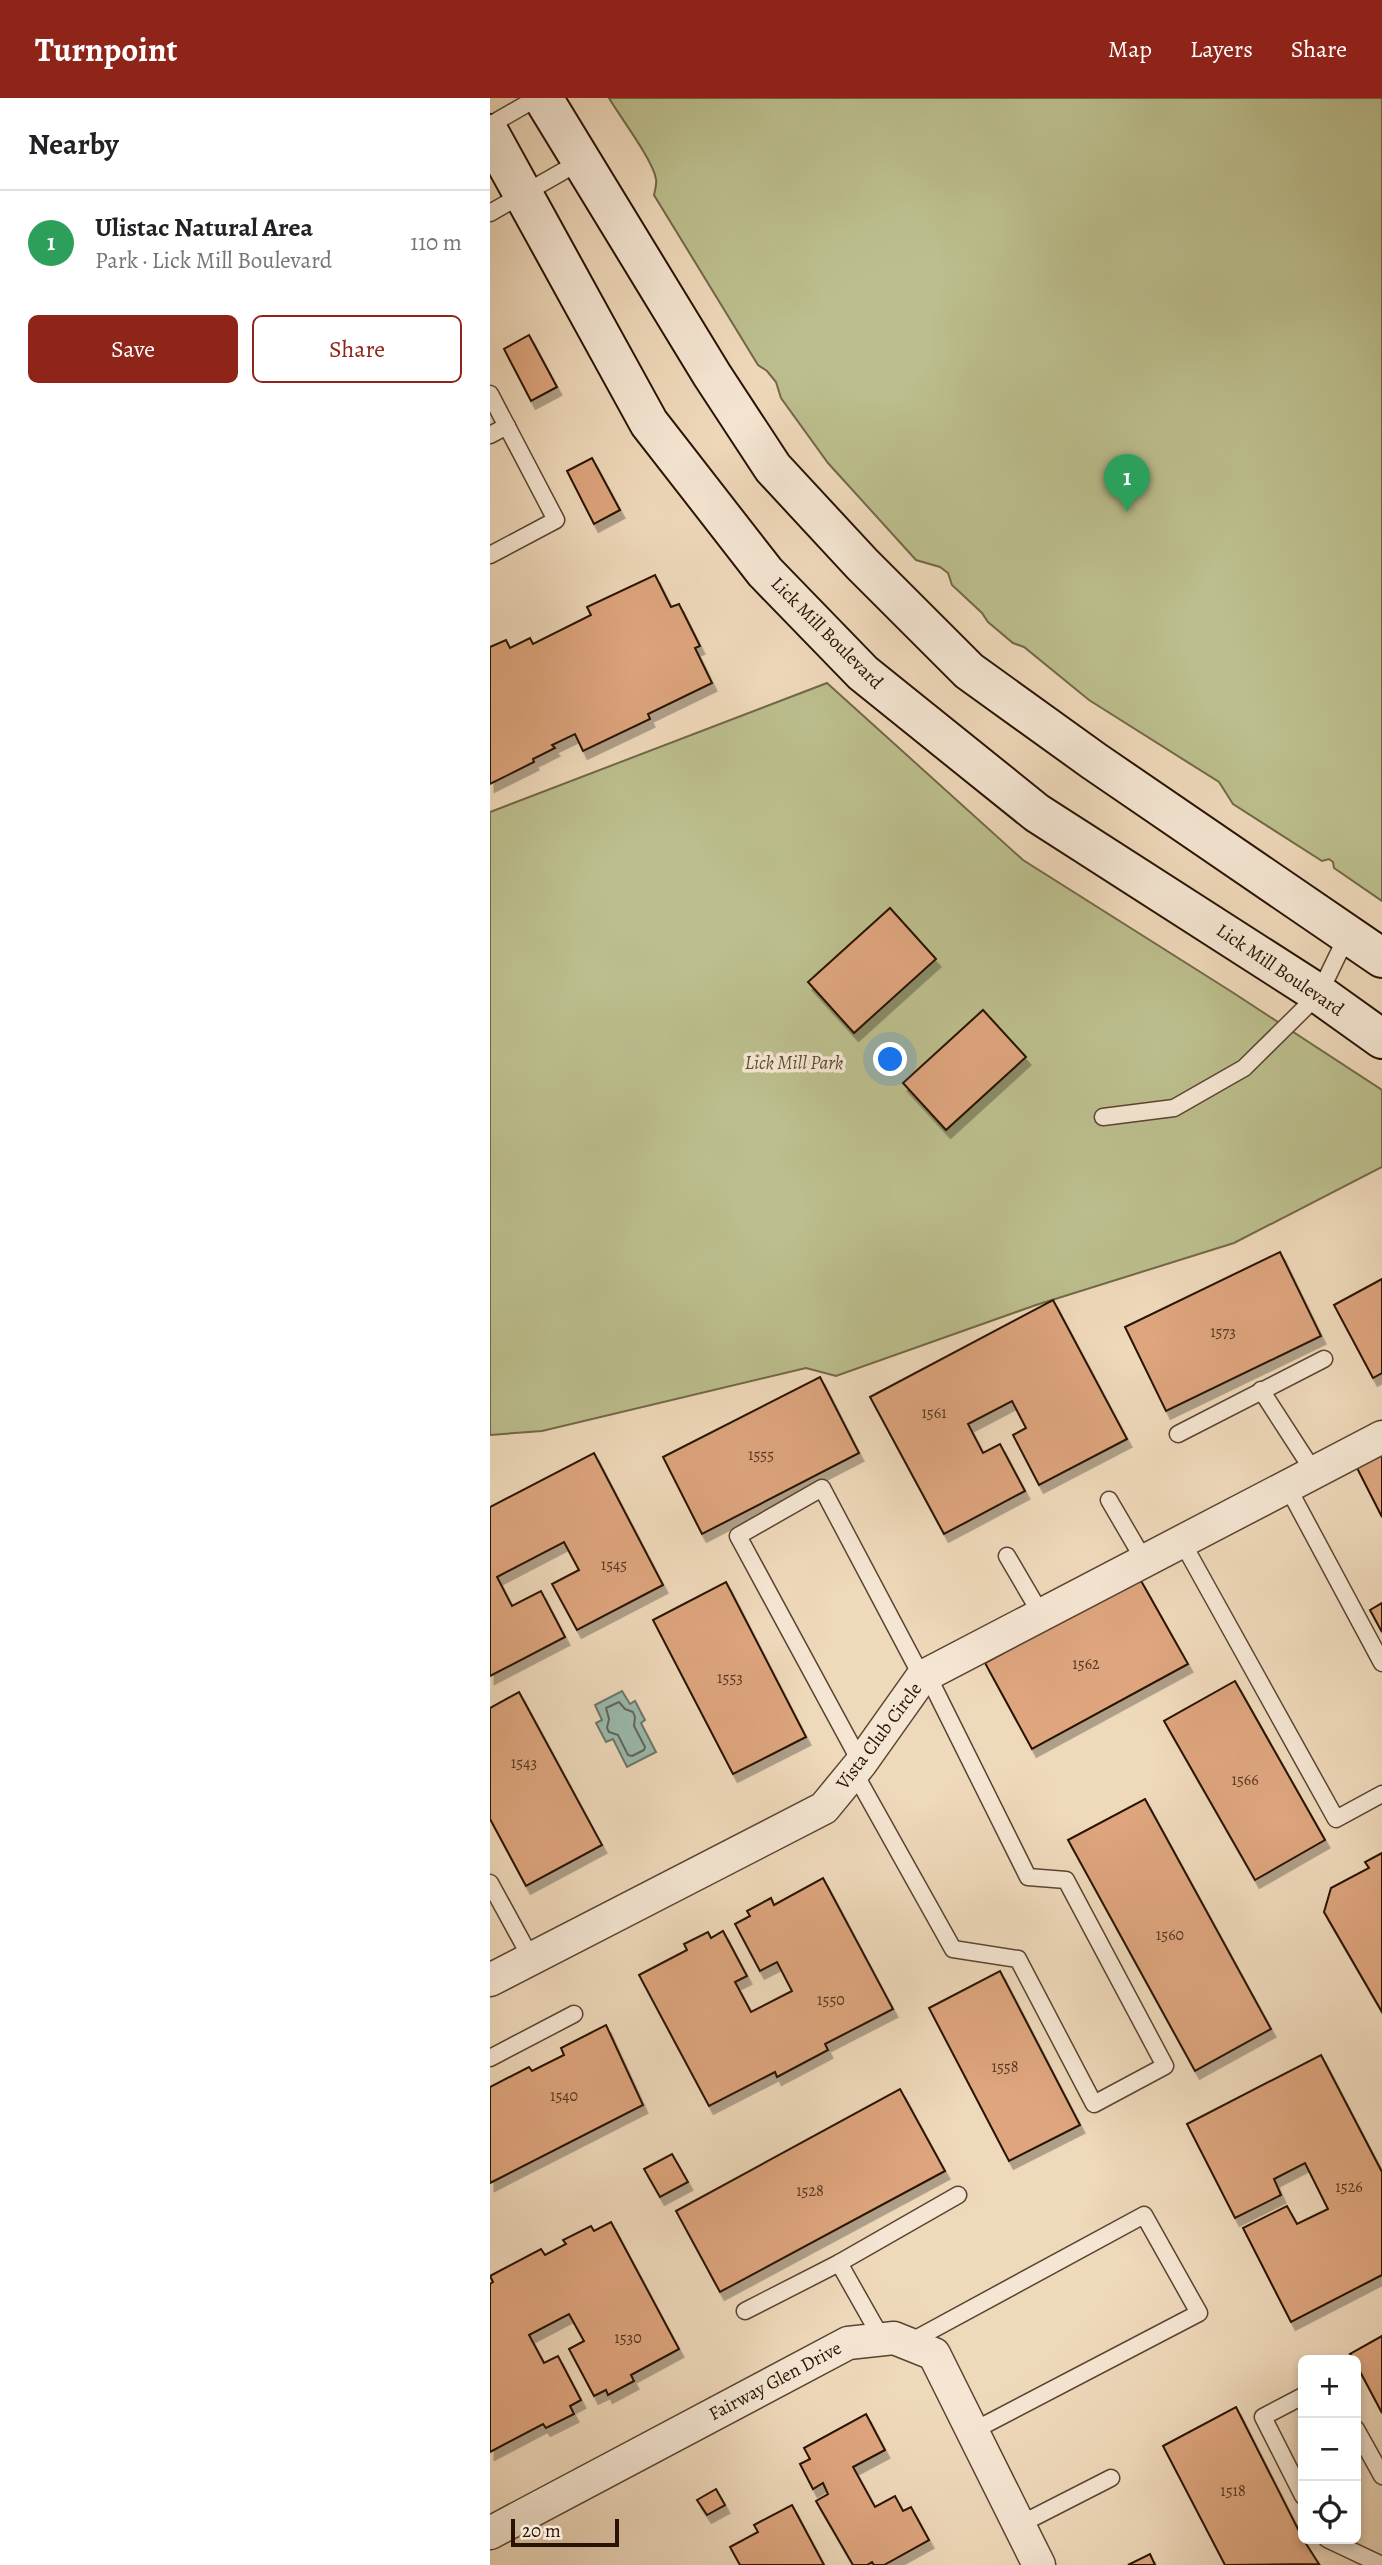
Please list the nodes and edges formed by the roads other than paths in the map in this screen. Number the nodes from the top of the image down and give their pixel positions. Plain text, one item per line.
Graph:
1 (540, 98) edge
2 (490, 125) edge
3 (490, 134) edge
4 (581, 161) junction
5 (523, 193) junction
6 (490, 213) edge
7 (490, 394) edge
8 (507, 426) junction
9 (490, 435) edge
10 (490, 555) edge
11 (1347, 936) junction
12 (1382, 958) edge
13 (1319, 995) junction
14 (1382, 1039) edge
15 (1103, 1117) dead end
16 (1324, 1359) dead end
17 (1261, 1390) junction
18 (1178, 1434) dead end
19 (1382, 1437) edge
20 (1300, 1479) junction
21 (1109, 1500) dead end
22 (1181, 1540) junction
23 (1007, 1556) dead end
24 (1144, 1560) junction
25 (1041, 1614) junction
26 (1382, 1663) edge
27 (925, 1675) junction
28 (857, 1767) junction
29 (1382, 1794) edge
30 (490, 1883) edge
31 (531, 1958) junction
32 (490, 1980) edge
33 (574, 2014) dead end
34 (490, 2058) edge
35 (958, 2195) dead end
36 (839, 2263) junction
37 (745, 2311) dead end
38 (895, 2341) junction
39 (1298, 2399) edge
40 (973, 2431) junction
41 (1361, 2439) edge
42 (1382, 2476) edge
43 (1111, 2478) dead end
44 (1298, 2486) edge
45 (1019, 2525) junction
46 (490, 2533) edge
47 (1337, 2544) edge
48 (1039, 2565) edge
49 (1381, 2565) edge

1 - 2 lane
1 - 4 main road
3 - 5 main road, Lick Mill Boulevard
4 - 5 lane
4 - 11 main road
5 - 6 lane
5 - 13 main road, Lick Mill Boulevard
7 - 8 lane
8 - 9 lane
8 - 10 lane
11 - 12 main road
11 - 13 lane
13 - 14 main road, Lick Mill Boulevard
13 - 15 lane
16 - 17 lane
17 - 18 lane
17 - 20 lane
19 - 20 street, Vista Club Circle
20 - 22 street, Vista Club Circle
20 - 26 lane
21 - 24 lane
22 - 24 street, Vista Club Circle
22 - 29 lane
23 - 25 lane
24 - 25 street, Vista Club Circle
25 - 27 street, Vista Club Circle
27 - 28 street, Vista Club Circle
27 - 28 lane
27 - 28 lane
28 - 31 street, Vista Club Circle
30 - 31 lane
31 - 32 street, Vista Club Circle
33 - 34 lane
35 - 36 lane
36 - 37 lane
36 - 38 lane
38 - 40 street
38 - 40 lane
38 - 46 street, Fairway Glen Drive
39 - 44 lane
40 - 45 street
41 - 42 lane
43 - 45 lane
45 - 48 street
47 - 49 lane

